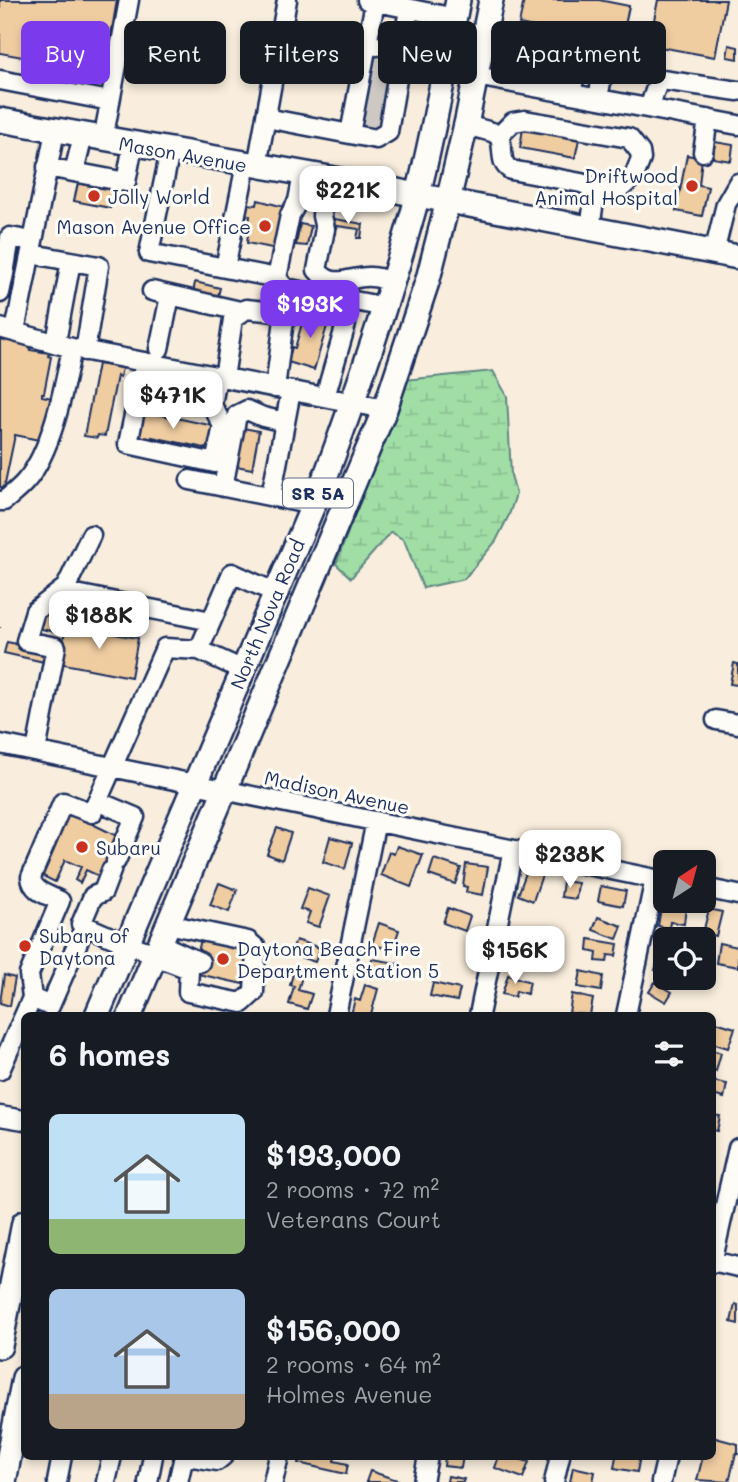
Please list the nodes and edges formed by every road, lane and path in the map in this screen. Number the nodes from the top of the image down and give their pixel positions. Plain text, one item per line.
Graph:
1 (129, 0) edge
2 (287, 0) edge
3 (491, 0) edge
4 (371, 1) edge
5 (409, 9) junction
6 (456, 9) edge
7 (282, 21) edge
8 (404, 21) edge
9 (477, 71) edge
10 (364, 75) edge
11 (477, 76) edge
12 (0, 80) edge
13 (378, 83) junction
14 (272, 84) edge
15 (378, 84) edge
16 (474, 84) edge
17 (731, 90) edge
18 (571, 93) junction
19 (598, 99) junction
20 (110, 101) junction
21 (642, 107) junction
22 (266, 118) junction
23 (0, 120) edge
24 (713, 120) junction
25 (466, 125) junction
26 (738, 125) edge
27 (55, 131) junction
28 (350, 134) junction
29 (499, 136) junction
30 (93, 138) junction
31 (629, 138) junction
32 (133, 145) junction
33 (170, 151) junction
34 (703, 152) dead end
35 (252, 165) junction
36 (47, 167) junction
37 (74, 172) junction
38 (303, 174) junction
39 (330, 178) junction
40 (738, 183) edge
41 (595, 193) junction
42 (418, 195) junction
43 (449, 201) junction
44 (590, 229) junction
45 (5, 236) edge
46 (32, 248) junction
47 (714, 253) junction
48 (738, 257) edge
49 (71, 261) junction
50 (225, 268) junction
51 (2, 273) edge
52 (277, 278) junction
53 (393, 282) junction
54 (0, 293) edge
55 (386, 307) junction
56 (240, 312) junction
57 (284, 320) junction
58 (346, 324) junction
59 (7, 329) edge
60 (378, 332) junction
61 (71, 347) junction
62 (159, 349) dead end
63 (145, 362) junction
64 (220, 377) junction
65 (281, 384) junction
66 (327, 390) junction
67 (353, 403) junction
68 (385, 409) junction
69 (285, 422) junction
70 (190, 480) dead end
71 (223, 487) junction
72 (271, 496) junction
73 (0, 501) edge
74 (313, 505) junction
75 (91, 535) dead end
76 (61, 591) junction
77 (277, 591) junction
78 (305, 600) junction
79 (211, 621) junction
80 (199, 650) junction
81 (243, 670) junction
82 (716, 720) dead end
83 (738, 724) edge
84 (0, 744) edge
85 (36, 751) junction
86 (112, 766) junction
87 (195, 783) junction
88 (225, 790) junction
89 (97, 802) junction
90 (376, 821) junction
91 (513, 850) junction
92 (653, 879) edge
93 (716, 890) edge
94 (738, 895) edge
95 (653, 908) edge
96 (83, 925) junction
97 (127, 944) junction
98 (160, 945) junction
99 (201, 962) dead end
100 (32, 998) junction
101 (26, 1012) edge
102 (98, 1012) edge
103 (131, 1012) edge
104 (337, 1012) edge
105 (479, 1012) edge
106 (627, 1012) edge
107 (21, 1023) edge
108 (0, 1070) edge
109 (0, 1116) edge
110 (21, 1120) edge
111 (738, 1148) edge
112 (21, 1233) edge
113 (716, 1244) edge
114 (716, 1263) edge
115 (738, 1267) edge
116 (6, 1282) edge
117 (0, 1346) edge
118 (21, 1389) edge
119 (6, 1442) edge
120 (61, 1460) edge
121 (111, 1460) edge
122 (152, 1460) edge
123 (185, 1460) edge
124 (278, 1460) edge
125 (427, 1460) edge
126 (559, 1460) edge
127 (666, 1460) edge
128 (4, 1482) edge
129 (57, 1482) edge
130 (106, 1482) edge
131 (148, 1482) edge
132 (178, 1482) edge
133 (273, 1482) edge
134 (423, 1482) edge
135 (554, 1482) edge
136 (661, 1482) edge

1 - 20 street
2 - 7 street
3 - 9 main road, North Nova Road / SR 5A
4 - 5 street
4 - 13 street
5 - 6 street
5 - 8 street
6 - 42 main road, North Nova Road / SR 5A
10 - 13 street
11 - 18 street
12 - 20 street
13 - 28 street
14 - 22 street
15 - 28 street
16 - 25 main road, North Nova Road / SR 5A
17 - 21 street
17 - 24 street
18 - 19 street
18 - 19 street
19 - 21 street
20 - 30 street
21 - 24 street
21 - 31 street
22 - 28 street
22 - 35 street
23 - 27 main road, Mason Avenue
24 - 26 street
24 - 34 street
25 - 29 street
25 - 43 main road, North Nova Road / SR 5A
27 - 30 main road, Mason Avenue
27 - 36 street
29 - 31 street
29 - 41 street
30 - 32 main road, Mason Avenue
30 - 37 street
31 - 41 street
32 - 33 main road, Mason Avenue
32 - 37 street
33 - 35 main road, Mason Avenue
33 - 50 street
35 - 38 main road, Mason Avenue
35 - 50 street
36 - 37 street
36 - 46 street
38 - 39 main road, Mason Avenue
38 - 52 street
39 - 42 main road, Mason Avenue
39 - 53 street
40 - 47 street
41 - 44 street
42 - 43 main road, Mason Avenue
42 - 53 main road, North Nova Road / SR 5A
43 - 44 main road, Mason Avenue
43 - 68 main road, North Nova Road / SR 5A
44 - 47 main road, Mason Avenue
45 - 46 street
45 - 51 street
46 - 49 street
46 - 59 street
47 - 48 main road, Mason Avenue
49 - 61 street
49 - 61 street
50 - 52 street
51 - 54 street
52 - 55 street
53 - 55 main road, North Nova Road / SR 5A
55 - 60 main road, North Nova Road / SR 5A
56 - 57 street
56 - 62 street
56 - 64 street
57 - 58 street
57 - 65 street
58 - 60 street
58 - 66 street
59 - 61 street
60 - 67 main road, North Nova Road / SR 5A
61 - 63 street
61 - 73 street
63 - 64 street
63 - 64 street
64 - 65 street
65 - 66 street
65 - 69 street
66 - 67 street
67 - 68 street
67 - 74 main road, North Nova Road / SR 5A
68 - 78 main road, North Nova Road / SR 5A
69 - 71 street
69 - 72 street
70 - 71 street
71 - 72 street
72 - 74 street
74 - 77 main road, North Nova Road / SR 5A
75 - 76 street
76 - 79 street
76 - 85 street
77 - 78 street
77 - 79 street
77 - 81 main road, North Nova Road / SR 5A
78 - 88 main road, North Nova Road / SR 5A
79 - 80 street
80 - 81 street
80 - 86 street
81 - 87 main road, North Nova Road / SR 5A
82 - 83 street
84 - 85 street, Madison Avenue
85 - 86 street, Madison Avenue
86 - 87 street, Madison Avenue
86 - 89 street
87 - 88 street, Madison Avenue
87 - 97 main road, North Nova Road / SR 5A
88 - 90 street, Madison Avenue
88 - 98 main road, North Nova Road / SR 5A
89 - 96 street
89 - 100 street
90 - 91 street, Madison Avenue
90 - 104 street
91 - 92 street, Madison Avenue
91 - 105 street
93 - 94 street
95 - 106 street
96 - 97 street
96 - 100 street
97 - 98 street
97 - 102 main road, North Nova Road / SR 5A
98 - 98 street
98 - 99 street
98 - 103 main road, North Nova Road / SR 5A
100 - 101 street
107 - 108 street
109 - 110 street
111 - 113 street
112 - 116 main road
114 - 115 street
116 - 117 main road
118 - 119 main road
119 - 128 main road
120 - 129 street
121 - 130 street
122 - 131 street
123 - 132 street
124 - 133 street
125 - 134 street
126 - 135 street
127 - 136 street

